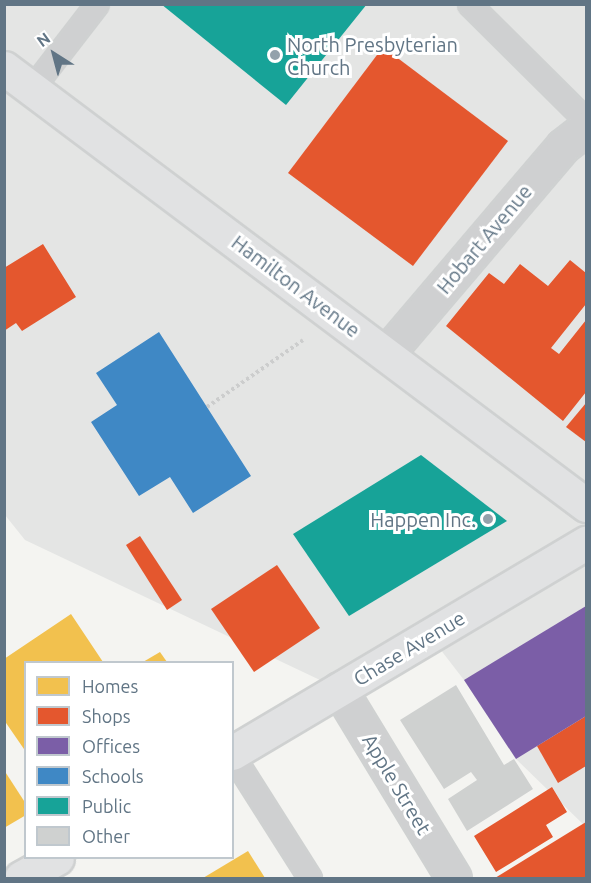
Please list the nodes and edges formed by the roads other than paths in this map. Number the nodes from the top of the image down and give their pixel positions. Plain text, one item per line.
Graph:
1 (97, 4) edge
2 (469, 4) edge
3 (4, 68) edge
4 (32, 88) junction
5 (586, 120) edge
6 (586, 128) edge
7 (386, 354) junction
8 (586, 506) edge
9 (586, 543) edge
10 (339, 689) junction
11 (234, 753) edge
12 (234, 757) edge
13 (55, 859) edge
14 (21, 879) edge
15 (310, 879) edge
16 (454, 879) edge

1 - 4 lane
2 - 5 lane
3 - 4 main road, Hamilton Avenue
4 - 7 main road, Hamilton Avenue
6 - 7 street, Hobart Avenue
7 - 8 main road, Hamilton Avenue
9 - 10 main road, Chase Avenue
10 - 11 main road, Chase Avenue
10 - 16 street, Apple Street
12 - 15 lane
13 - 14 main road

